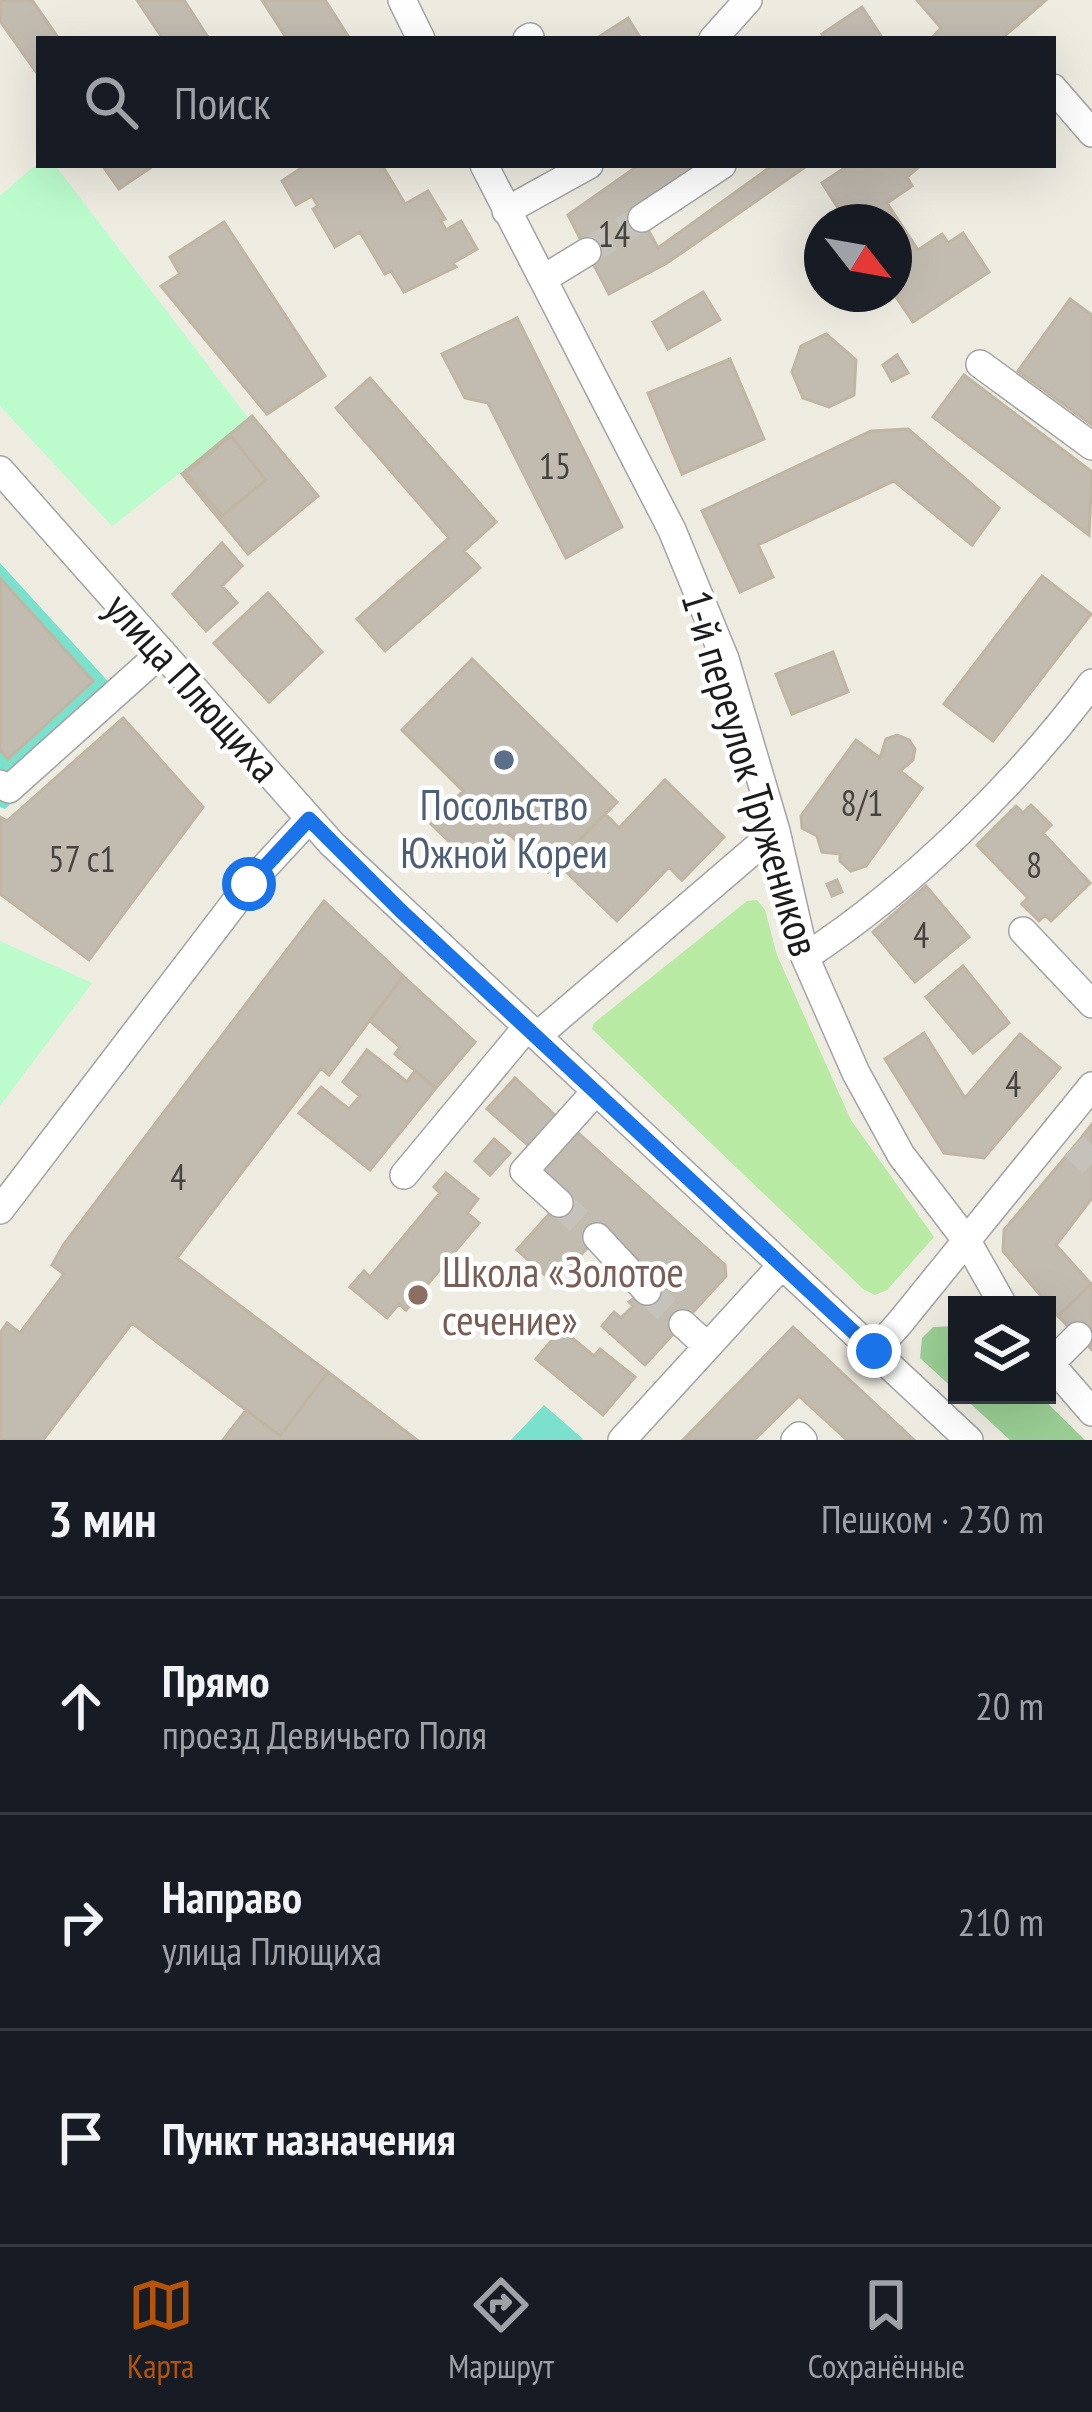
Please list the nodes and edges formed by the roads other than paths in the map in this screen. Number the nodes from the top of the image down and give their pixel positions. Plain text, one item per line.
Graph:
1 (402, 0) edge
2 (748, 0) edge
3 (420, 36) edge
4 (715, 36) edge
5 (1056, 91) edge
6 (1092, 133) edge
7 (485, 168) edge
8 (584, 168) edge
9 (717, 168) edge
10 (506, 211) junction
11 (642, 218) tunnel mouth
12 (587, 252) tunnel mouth
13 (543, 279) junction
14 (980, 364) dead end
15 (1092, 446) edge
16 (0, 470) edge
17 (162, 652) junction
18 (1092, 683) edge
19 (0, 784) edge
20 (309, 819) junction
21 (776, 831) junction
22 (1023, 931) dead end
23 (805, 958) junction
24 (1092, 1004) edge
25 (532, 1032) junction
26 (1092, 1086) edge
27 (596, 1091) junction
28 (404, 1175) dead end
29 (559, 1203) tunnel mouth
30 (0, 1210) edge
31 (597, 1237) tunnel mouth
32 (967, 1241) junction
33 (782, 1265) junction
34 (646, 1291) tunnel mouth
35 (998, 1296) edge
36 (683, 1324) tunnel mouth
37 (1078, 1336) dead end
38 (707, 1346) junction
39 (874, 1351) junction
40 (1056, 1355) edge
41 (1056, 1371) edge
42 (1092, 1412) edge
43 (622, 1440) edge
44 (969, 1440) edge

1 - 3 street
2 - 4 street
5 - 6 street
7 - 10 street, 1-й переулок Тружеников
8 - 10 street
9 - 11 street
10 - 13 street, 1-й переулок Тружеников
12 - 13 street
13 - 21 street, 1-й переулок Тружеников
14 - 15 street
16 - 17 street, улица Плющиха
17 - 19 street
17 - 20 street, улица Плющиха
18 - 23 street
20 - 25 street, улица Плющиха
20 - 30 street
21 - 23 street, 1-й переулок Тружеников
21 - 25 street
22 - 24 street
23 - 32 street, 1-й переулок Тружеников
25 - 27 street, улица Плющиха
25 - 28 street
26 - 32 street
27 - 29 street
27 - 33 street, улица Плющиха
31 - 34 street
32 - 35 street, 1-й переулок Тружеников
32 - 39 street
33 - 38 street
33 - 39 street, улица Плющиха
36 - 38 street
37 - 40 street
38 - 43 street
39 - 44 street, улица Плющиха
41 - 42 street

